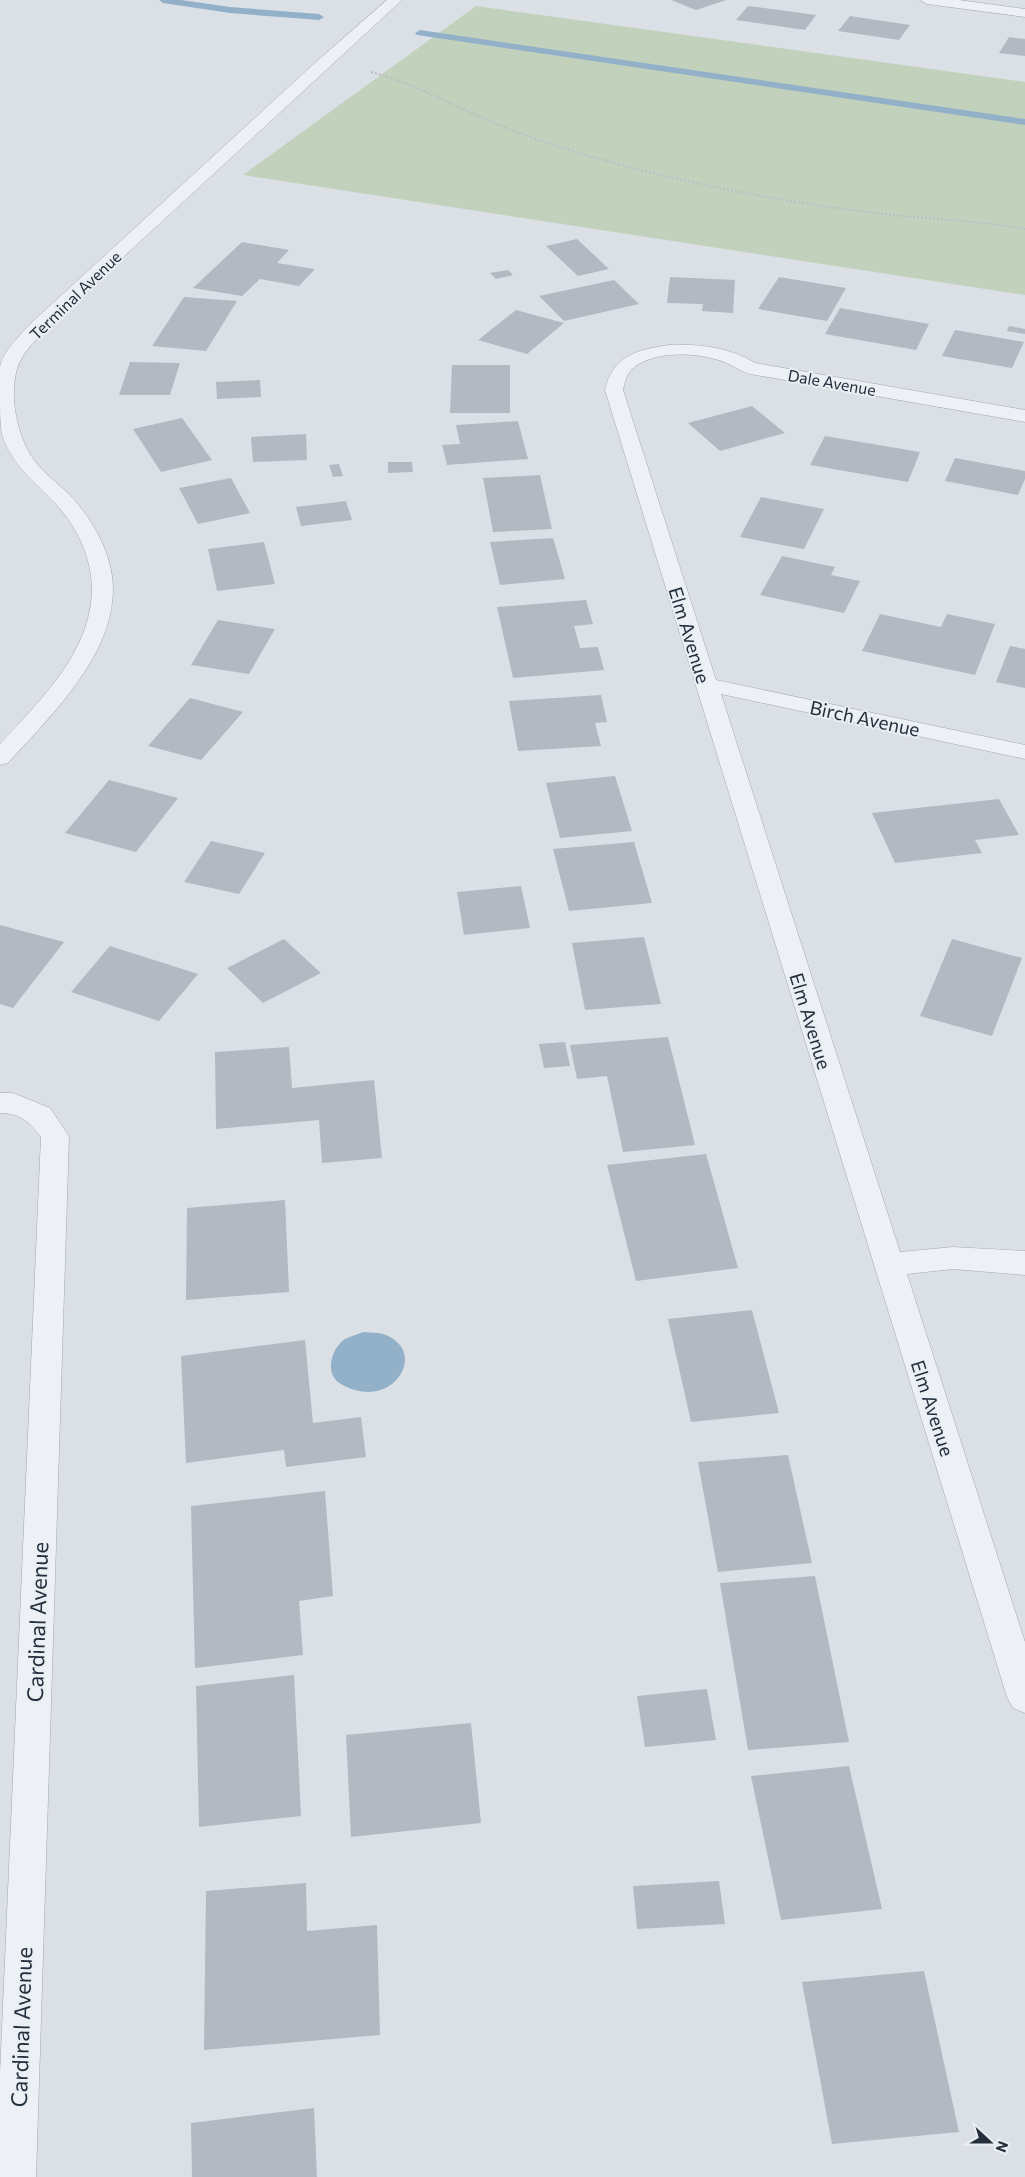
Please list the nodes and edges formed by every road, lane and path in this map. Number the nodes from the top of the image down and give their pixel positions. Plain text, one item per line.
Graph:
1 (395, 0) edge
2 (927, 0) edge
3 (1025, 13) edge
4 (368, 72) dead end
5 (1025, 229) edge
6 (642, 356) joint
7 (1025, 416) edge
8 (705, 684) junction
9 (1025, 752) edge
10 (0, 758) edge
11 (0, 1103) edge
12 (1025, 1263) edge
13 (888, 1265) junction
14 (1025, 1697) edge
15 (16, 2177) edge

1 - 10 street, Terminal Avenue
2 - 3 street
4 - 5 path
6 - 7 street, Dale Avenue
6 - 8 street, Elm Avenue
8 - 9 street, Birch Avenue
8 - 13 street, Elm Avenue
11 - 15 street, Cardinal Avenue
12 - 13 street
13 - 14 street, Elm Avenue

